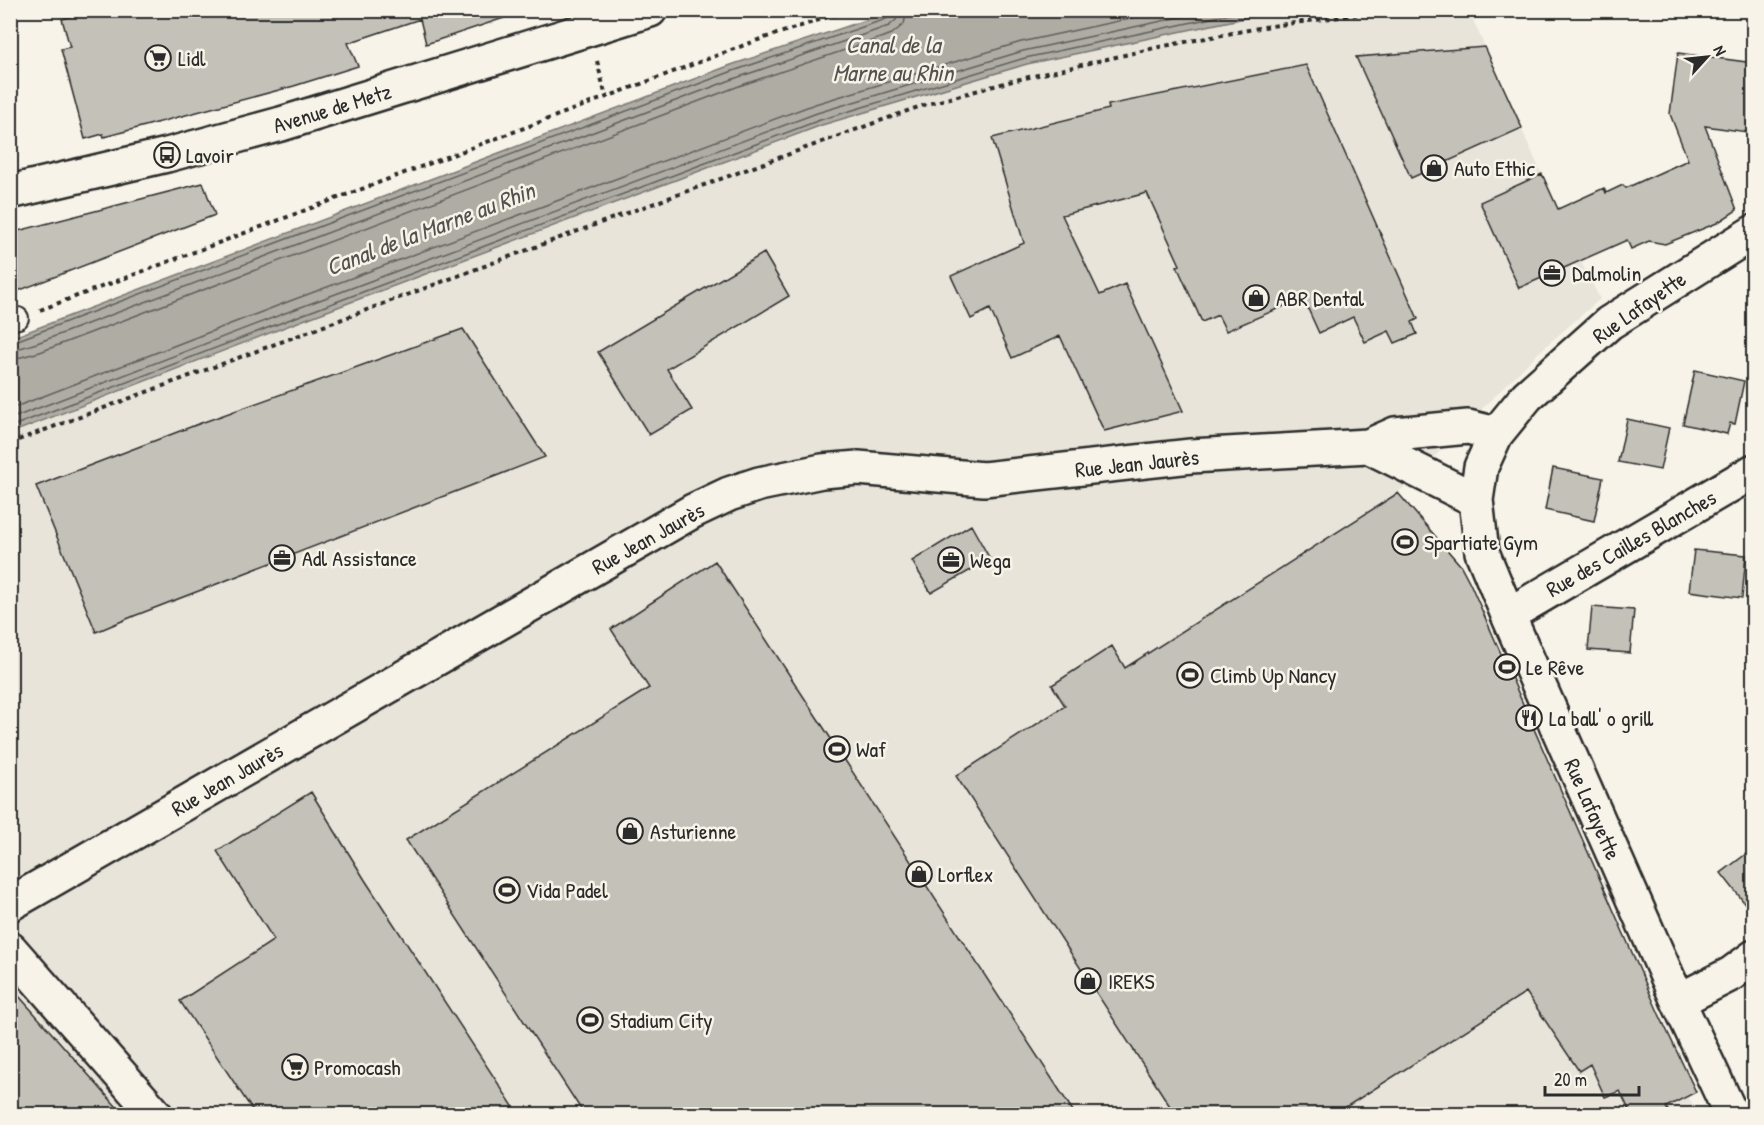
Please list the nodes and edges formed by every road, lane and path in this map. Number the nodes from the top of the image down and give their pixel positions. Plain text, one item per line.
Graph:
1 (650, 10) edge
2 (850, 10) edge
3 (1391, 10) edge
4 (599, 69) dead end
5 (606, 97) junction
6 (10, 192) edge
7 (1754, 232) edge
8 (14, 319) edge
9 (1496, 434) junction
10 (10, 443) edge
11 (1368, 446) junction
12 (1754, 471) edge
13 (1476, 500) junction
14 (1508, 615) junction
15 (10, 904) edge
16 (10, 949) edge
17 (1754, 957) edge
18 (1678, 1001) junction
19 (155, 1114) edge
20 (1731, 1114) edge

1 - 6 street, Avenue de Metz
2 - 5 path
3 - 10 path
4 - 5 path
5 - 8 path
7 - 9 street, Rue Lafayette
9 - 11 street, Rue Jean Jaurès
9 - 13 street, Rue Lafayette
11 - 13 street, Rue Jean Jaurès
11 - 15 street, Rue Jean Jaurès
12 - 14 street, Rue des Cailles Blanches
13 - 14 street, Rue Lafayette
14 - 18 street, Rue Lafayette
16 - 19 street
17 - 18 street
18 - 20 street, Rue Lafayette

